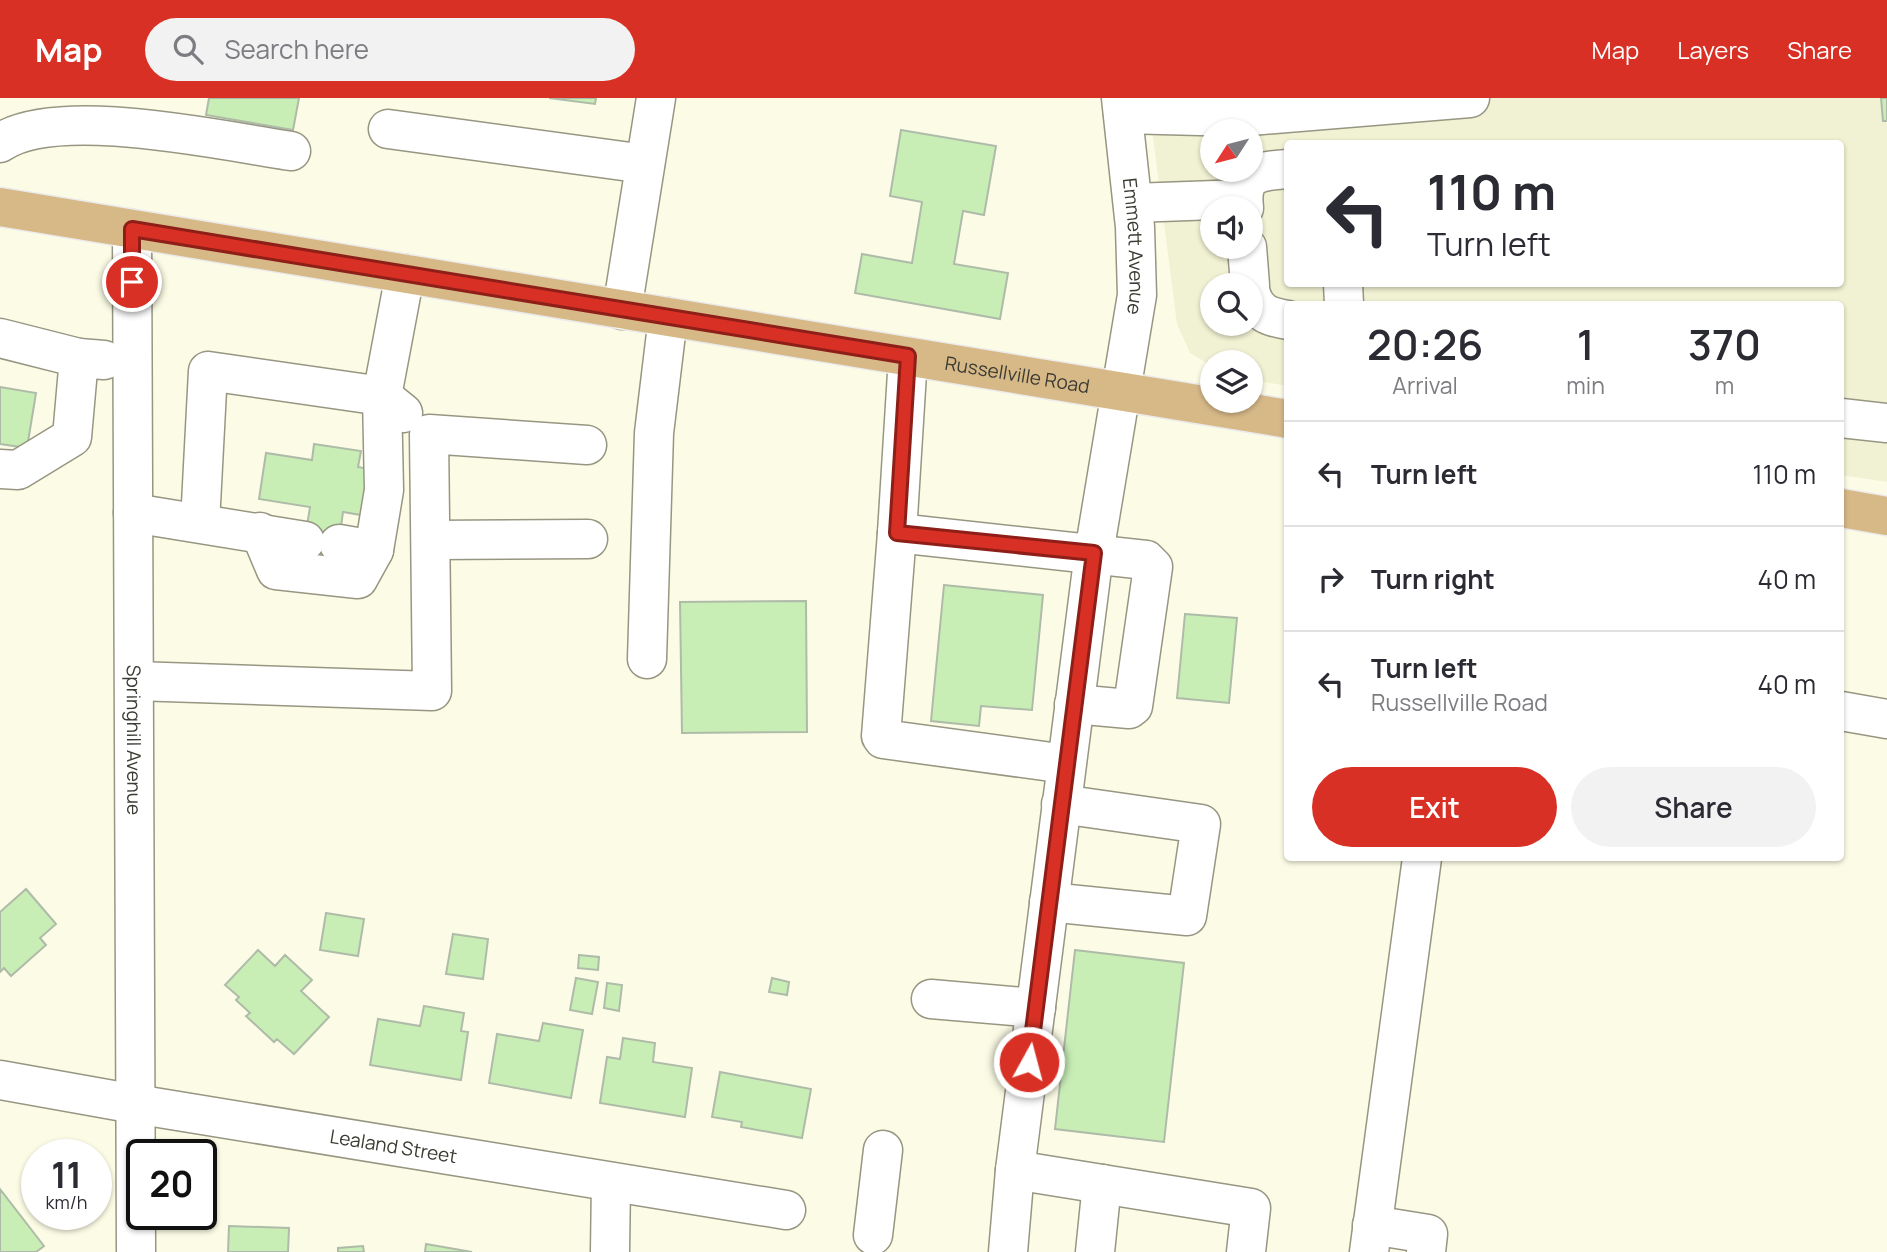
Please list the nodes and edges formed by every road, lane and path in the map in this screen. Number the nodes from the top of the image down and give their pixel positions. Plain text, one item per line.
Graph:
1 (656, 98) edge
2 (1470, 98) edge
3 (1122, 106) edge
4 (132, 113) edge
5 (388, 129) dead end
6 (0, 143) edge
7 (291, 151) dead end
8 (645, 164) junction
9 (1284, 169) edge
10 (1245, 196) edge
11 (1133, 203) junction
12 (1200, 203) edge
13 (0, 207) edge
14 (132, 229) junction
15 (405, 274) junction
16 (622, 310) junction
17 (1263, 314) edge
18 (668, 317) junction
19 (1284, 319) edge
20 (0, 338) edge
21 (908, 356) junction
22 (79, 358) junction
23 (132, 363) junction
24 (1120, 392) junction
25 (382, 396) junction
26 (1284, 418) edge
27 (1844, 418) edge
28 (1887, 423) edge
29 (429, 434) junction
30 (587, 444) dead end
31 (0, 469) edge
32 (1844, 509) edge
33 (133, 513) junction
34 (1887, 516) edge
35 (200, 523) junction
36 (260, 532) junction
37 (897, 533) junction
38 (588, 539) dead end
39 (431, 540) junction
40 (339, 545) junction
41 (1094, 553) junction
42 (647, 659) dead end
43 (135, 681) junction
44 (1074, 704) junction
45 (1844, 712) edge
46 (1887, 719) edge
47 (1066, 764) junction
48 (1062, 804) junction
49 (1422, 861) edge
50 (1049, 902) junction
51 (932, 999) dead end
52 (1036, 1008) junction
53 (0, 1080) edge
54 (135, 1104) junction
55 (883, 1150) dead end
56 (1015, 1170) junction
57 (611, 1182) junction
58 (1102, 1184) junction
59 (786, 1210) dead end
60 (873, 1235) dead end
61 (1370, 1238) edge
62 (136, 1252) edge
63 (610, 1252) edge
64 (1007, 1252) edge
65 (1095, 1252) edge
66 (1246, 1252) edge
67 (1426, 1252) edge

1 - 8 street
2 - 3 street
3 - 11 street, Emmett Avenue
4 - 6 street
4 - 7 street
5 - 8 street
8 - 16 street
9 - 10 street
11 - 12 street
11 - 24 street, Emmett Avenue
13 - 14 main road, Russellville Road
14 - 15 main road, Russellville Road
14 - 23 street, Springhill Avenue
15 - 16 main road, Russellville Road
15 - 25 street
16 - 18 main road, Russellville Road
17 - 19 street
18 - 21 main road, Russellville Road
18 - 42 street
20 - 22 street
21 - 24 main road, Russellville Road
21 - 37 street
22 - 23 street
22 - 31 street
23 - 33 street, Springhill Avenue
24 - 26 main road, Russellville Road
24 - 41 street, Emmett Avenue
25 - 29 street
25 - 35 street
25 - 40 street
27 - 28 street
29 - 30 street
29 - 39 street
32 - 34 main road
33 - 35 street
33 - 43 street, Springhill Avenue
35 - 36 street
36 - 40 street
36 - 40 street
37 - 41 street
37 - 47 street
38 - 39 street
39 - 43 street
41 - 44 street, Emmett Avenue
41 - 44 street
43 - 54 street, Springhill Avenue
44 - 47 street, Emmett Avenue
45 - 46 street
47 - 48 street, Emmett Avenue
48 - 50 street, Emmett Avenue
48 - 50 street
49 - 61 street
50 - 52 street, Emmett Avenue
51 - 52 street
52 - 56 street, Emmett Avenue
53 - 54 street, Lealand Street
54 - 57 street, Lealand Street
54 - 62 street, Springhill Avenue
55 - 60 street
56 - 58 street
56 - 64 street, Emmett Avenue
57 - 59 street, Lealand Street
57 - 63 street
58 - 65 street
58 - 66 street
61 - 67 street

